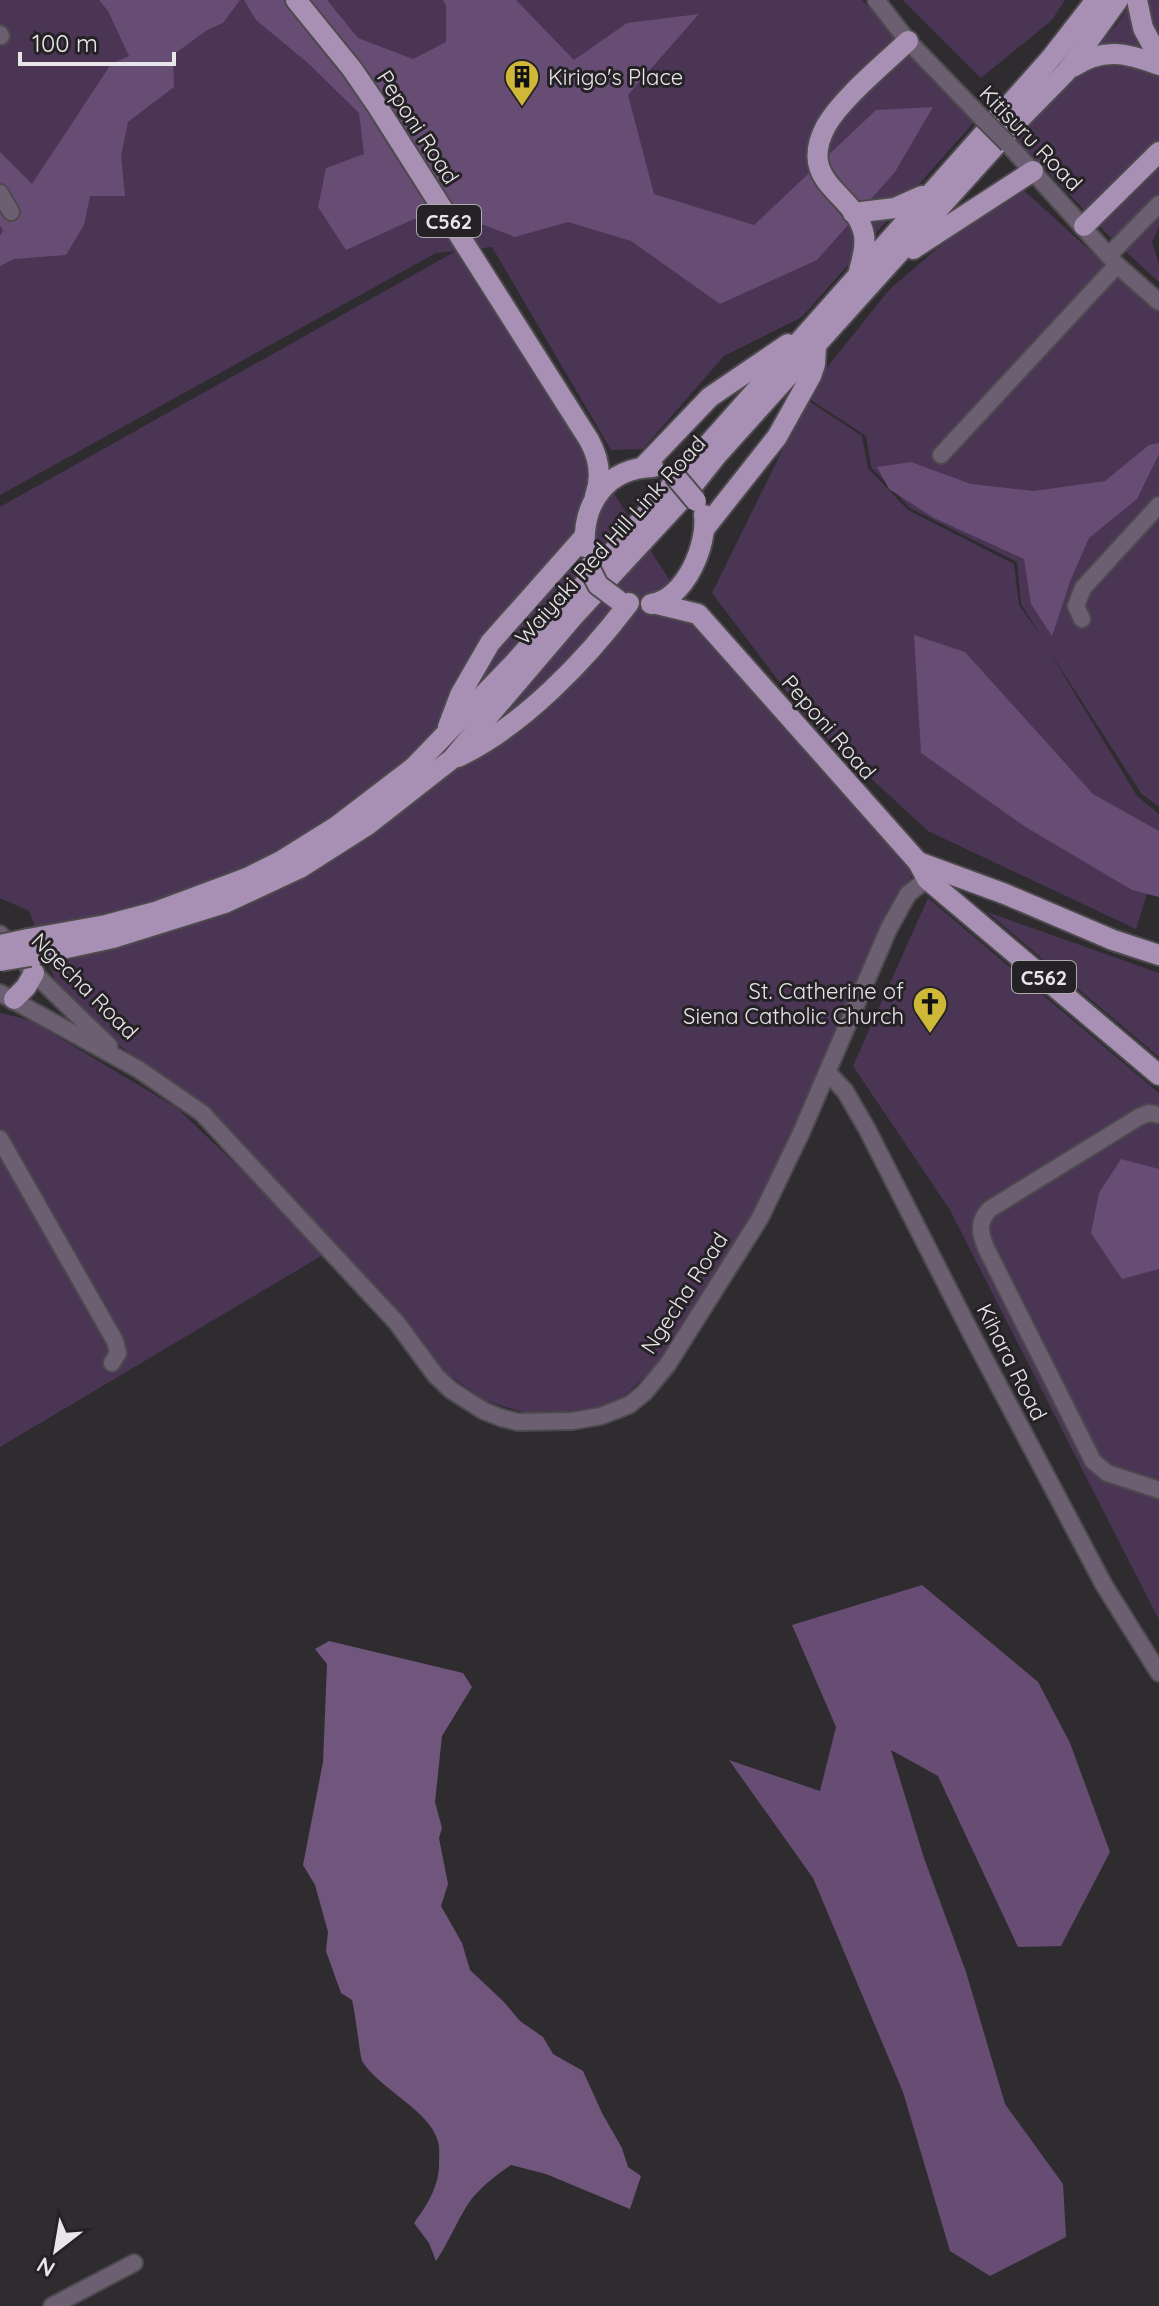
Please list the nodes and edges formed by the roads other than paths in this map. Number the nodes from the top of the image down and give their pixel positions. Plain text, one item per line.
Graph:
1 (296, 0) edge
2 (876, 0) edge
3 (1096, 0) edge
4 (1118, 0) edge
5 (1137, 0) edge
6 (908, 41) junction
7 (1159, 58) edge
8 (1159, 65) edge
9 (1066, 72) junction
10 (1159, 152) edge
11 (1033, 171) junction
12 (933, 189) junction
13 (0, 193) edge
14 (1159, 204) edge
15 (11, 212) dead end
16 (853, 213) junction
17 (1084, 226) junction
18 (1113, 260) junction
19 (890, 264) junction
20 (859, 273) junction
21 (1159, 302) edge
22 (810, 341) junction
23 (593, 448) junction
24 (941, 455) dead end
25 (636, 470) junction
26 (595, 496) junction
27 (1159, 505) edge
28 (705, 528) junction
29 (584, 537) junction
30 (691, 572) junction
31 (624, 601) junction
32 (657, 604) junction
33 (1082, 619) dead end
34 (706, 622) junction
35 (444, 738) junction
36 (452, 759) junction
37 (922, 871) junction
38 (0, 934) edge
39 (0, 945) edge
40 (1159, 955) edge
41 (31, 956) junction
42 (0, 961) edge
43 (7, 996) edge
44 (138, 1069) junction
45 (827, 1072) junction
46 (1159, 1075) edge
47 (1159, 1115) edge
48 (0, 1139) edge
49 (112, 1363) dead end
50 (1159, 1490) edge
51 (1159, 1673) edge
52 (134, 2263) dead end
53 (52, 2306) edge

1 - 23 main road, Peponi Road / C562
2 - 6 street, Kitisuru Road
3 - 12 main road, Waiyaki Red Hill Link Road
4 - 9 main road, Waiyaki Red Hill Link Road
5 - 7 main road
6 - 11 street, Kitisuru Road, bridge
6 - 16 main road
8 - 9 main road
9 - 19 main road, Waiyaki Red Hill Link Road
10 - 17 main road
11 - 17 street, Kitisuru Road
11 - 19 main road
12 - 16 main road
12 - 20 main road, Waiyaki Red Hill Link Road
13 - 15 street
14 - 18 street
16 - 20 main road
17 - 18 street, Kitisuru Road
18 - 21 street, Kitisuru Road
18 - 24 street
19 - 22 main road, Waiyaki Red Hill Link Road
20 - 22 main road, Waiyaki Red Hill Link Road
22 - 25 main road
22 - 28 main road
22 - 35 main road, Waiyaki Red Hill Link Road
22 - 36 main road, Waiyaki Red Hill Link Road
23 - 25 main road, Peponi Road / C562
23 - 26 main road, Peponi Road / C562
25 - 26 main road
25 - 28 main road, bridge
26 - 29 main road
27 - 33 street
28 - 30 main road
29 - 31 main road, bridge
29 - 35 main road
30 - 32 main road
30 - 34 main road, Peponi Road / C562
31 - 32 main road
31 - 36 main road
32 - 34 main road, Peponi Road / C562
34 - 37 main road, Peponi Road / C562
35 - 41 main road, Waiyaki Red Hill Link Road
36 - 41 main road, Waiyaki Red Hill Link Road
37 - 40 main road
37 - 45 street, Ngecha Road
37 - 46 main road, C562
38 - 41 street, Ngecha Road
39 - 41 main road, bridge
41 - 42 main road, bridge
41 - 43 main road
41 - 44 street, Ngecha Road
43 - 44 street, Ngecha Road
44 - 45 street, Ngecha Road
45 - 51 street, Kihara Road
47 - 50 street
48 - 49 street
52 - 53 street

